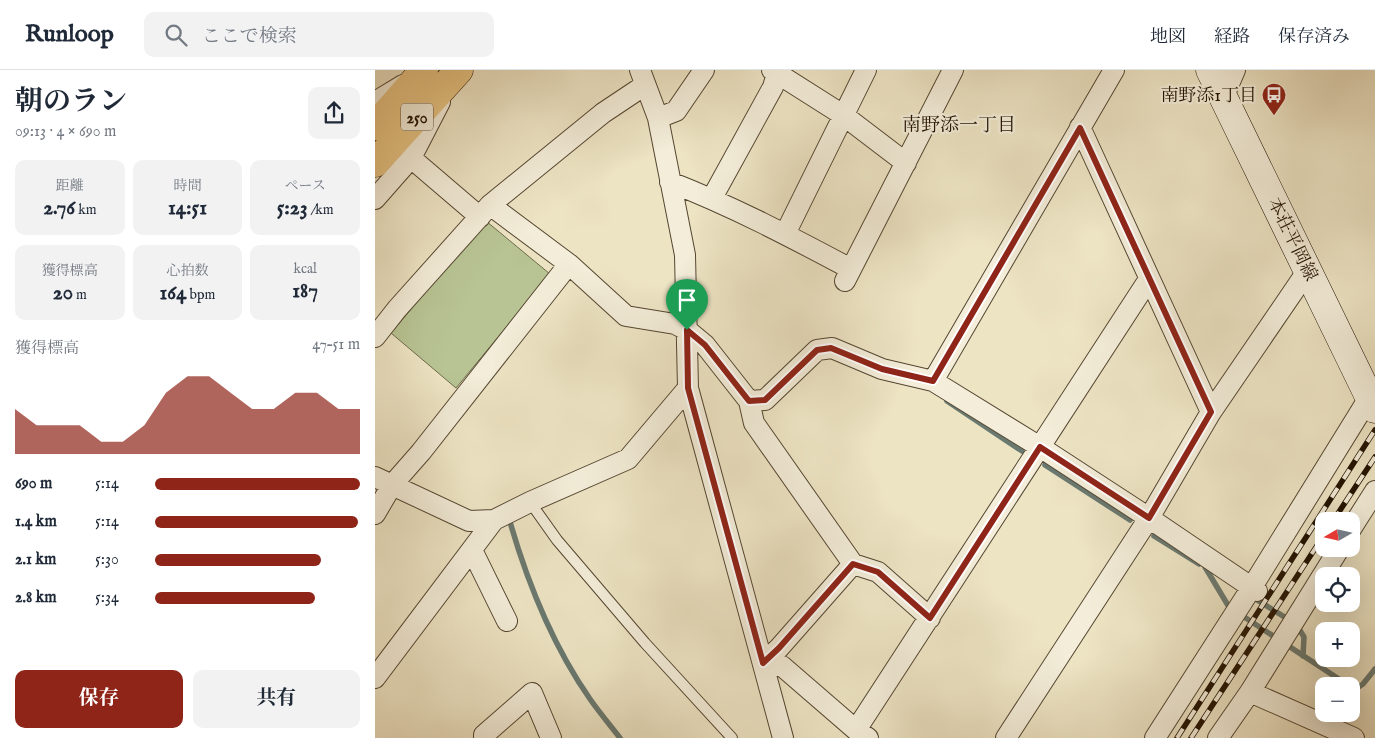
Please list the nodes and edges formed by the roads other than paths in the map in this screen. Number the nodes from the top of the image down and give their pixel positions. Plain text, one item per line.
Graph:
1 (704, 70) edge
2 (867, 70) edge
3 (953, 70) edge
4 (1114, 70) edge
5 (1210, 70) edge
6 (1235, 70) edge
7 (775, 71) edge
8 (421, 73) edge
9 (456, 73) edge
10 (643, 77) edge
11 (1223, 98) junction
12 (375, 102) edge
13 (843, 116) junction
14 (658, 118) junction
15 (375, 126) edge
16 (1080, 128) junction
17 (411, 158) junction
18 (906, 162) junction
19 (375, 163) edge
20 (670, 182) junction
21 (712, 198) junction
22 (375, 199) edge
23 (485, 211) junction
24 (785, 234) junction
25 (569, 264) junction
26 (1308, 270) junction
27 (1149, 279) junction
28 (687, 330) junction
29 (375, 337) edge
30 (933, 381) junction
31 (688, 388) junction
32 (1373, 398) edge
33 (749, 401) junction
34 (1211, 412) junction
35 (1040, 447) junction
36 (384, 481) edge
37 (1375, 491) edge
38 (530, 502) junction
39 (375, 514) edge
40 (1360, 515) edge
41 (1149, 518) junction
42 (494, 520) junction
43 (472, 550) junction
44 (1333, 558) edge
45 (853, 564) junction
46 (1255, 589) junction
47 (930, 618) junction
48 (507, 621) dead end
49 (763, 663) junction
50 (375, 678) edge
51 (1249, 692) junction
52 (862, 734) edge
53 (483, 737) edge
54 (551, 738) edge
55 (732, 738) edge
56 (783, 738) edge
57 (1007, 738) edge
58 (1155, 738) edge
59 (1218, 738) edge
60 (1353, 738) edge

1 - 14 street
2 - 13 street
3 - 18 street
4 - 16 street
5 - 11 main road, 本荘平岡線
6 - 11 street
7 - 13 street
7 - 21 street
8 - 12 street
8 - 15 highway, 250
9 - 17 street
9 - 19 highway, 250
10 - 14 street
10 - 23 street
11 - 26 main road, 本荘平岡線
13 - 18 street
13 - 24 street
14 - 20 street
16 - 27 street
16 - 30 street
17 - 22 street
17 - 23 street
18 - 24 street
20 - 21 street
20 - 28 street
21 - 24 street
23 - 25 street
23 - 29 street
25 - 28 street
25 - 36 street
26 - 32 main road, 本荘平岡線
26 - 34 street
27 - 34 street
27 - 35 street
28 - 31 street
28 - 33 street
30 - 33 street
30 - 35 street
31 - 38 street
31 - 49 street
32 - 46 street
33 - 45 street
34 - 41 street
35 - 41 street
35 - 47 street
36 - 39 street
36 - 42 street
37 - 40 street
38 - 42 street
38 - 55 lane
41 - 46 street
41 - 57 street
42 - 43 street
43 - 48 street
43 - 50 street
44 - 51 street
45 - 47 street
45 - 49 street
46 - 58 street
47 - 52 street
49 - 52 street
49 - 56 street
51 - 59 street
51 - 60 street
53 - 54 street

